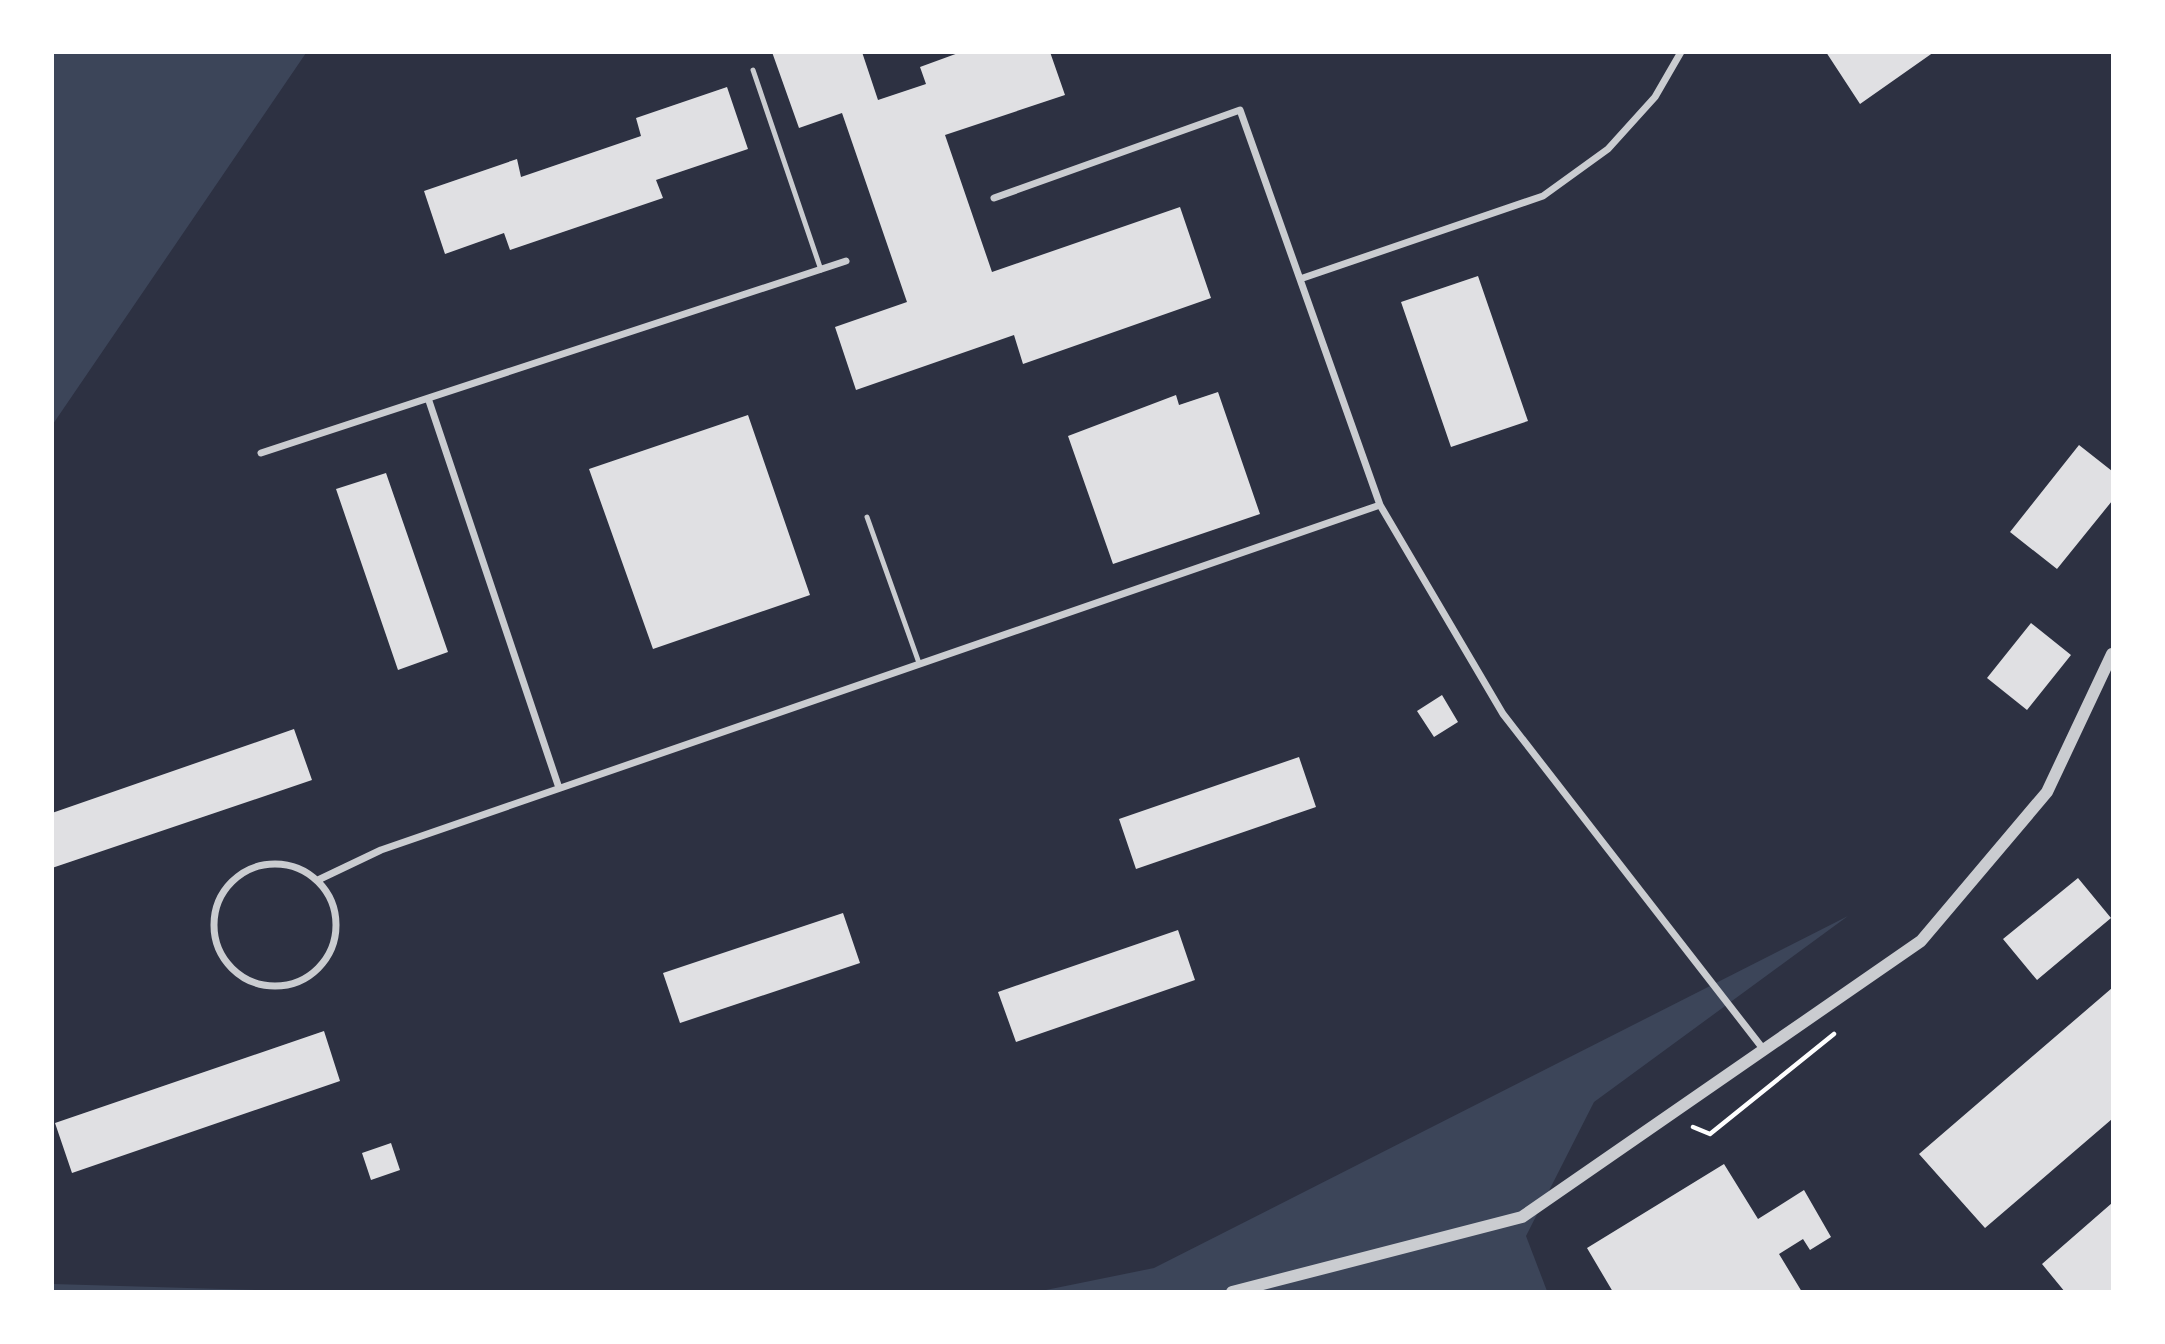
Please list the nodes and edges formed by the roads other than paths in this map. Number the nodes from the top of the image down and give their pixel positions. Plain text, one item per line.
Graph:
1 (1681, 52) edge
2 (753, 70) dead end
3 (994, 198) dead end
4 (846, 261) dead end
5 (821, 270) junction
6 (1300, 279) junction
7 (428, 398) junction
8 (261, 453) dead end
9 (1380, 505) junction
10 (867, 517) dead end
11 (2112, 654) edge
12 (919, 663) junction
13 (559, 788) junction
14 (318, 880) junction
15 (1764, 1050) junction
16 (1232, 1292) edge

1 - 6 street
2 - 5 lane
3 - 6 street
4 - 5 street
5 - 7 street
6 - 9 street
7 - 8 street
7 - 13 street
9 - 12 street
9 - 15 street
10 - 12 lane
11 - 15 street
12 - 13 street
13 - 14 street
14 - 14 street
15 - 16 street

